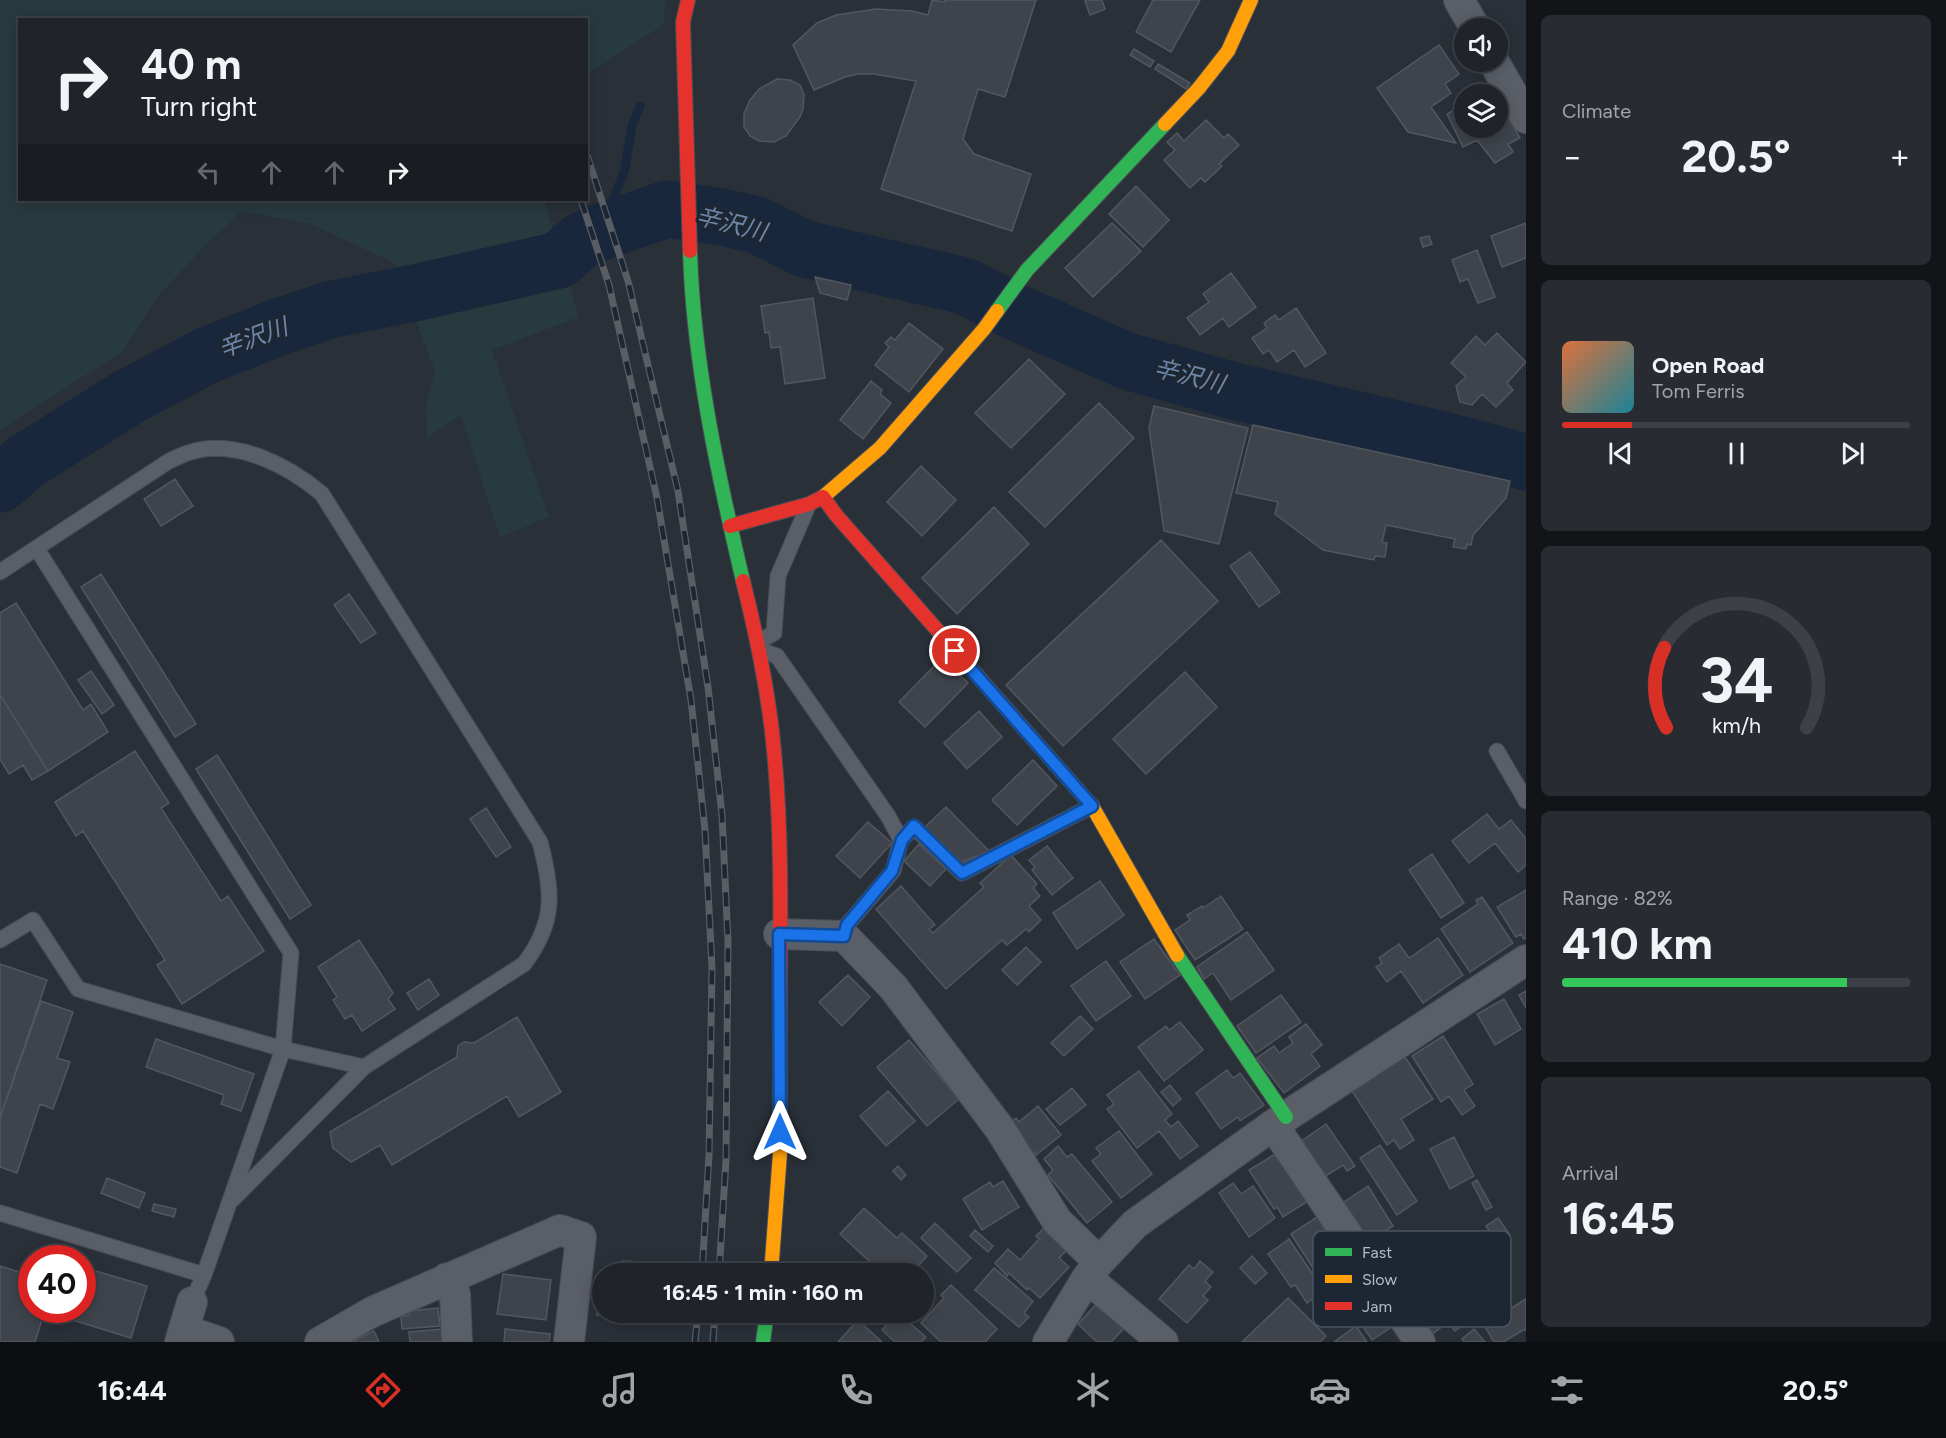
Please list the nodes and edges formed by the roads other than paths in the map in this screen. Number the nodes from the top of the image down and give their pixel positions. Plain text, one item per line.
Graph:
1 (688, 0) edge
2 (1251, 0) edge
3 (1459, 0) edge
4 (1469, 18) edge
5 (1500, 72) edge
6 (1526, 118) edge
7 (816, 500) junction
8 (730, 526) junction
9 (37, 549) junction
10 (0, 572) edge
11 (759, 646) junction
12 (1497, 751) dead end
13 (1526, 801) edge
14 (1092, 806) junction
15 (902, 840) junction
16 (779, 934) junction
17 (844, 936) junction
18 (0, 940) edge
19 (1526, 960) edge
20 (283, 1049) junction
21 (364, 1067) junction
22 (1279, 1121) junction
23 (229, 1203) junction
24 (0, 1213) edge
25 (1349, 1231) edge
26 (772, 1263) edge
27 (1093, 1270) junction
28 (447, 1278) junction
29 (198, 1288) junction
30 (766, 1323) edge
31 (1410, 1327) edge
32 (182, 1336) edge
33 (219, 1342) edge
34 (320, 1342) edge
35 (457, 1342) edge
36 (569, 1342) edge
37 (763, 1342) edge
38 (1048, 1342) edge
39 (1163, 1342) edge
40 (1420, 1342) edge

1 - 8 street
2 - 7 street
3 - 4 street
5 - 6 street
7 - 8 street
7 - 11 lane
7 - 14 street
8 - 11 street
9 - 10 lane
9 - 20 lane
9 - 21 lane
11 - 15 lane
11 - 16 street
12 - 13 lane
14 - 15 lane
14 - 22 street
15 - 17 lane
16 - 17 street
16 - 26 street
17 - 27 street
18 - 20 lane
19 - 22 street
20 - 21 lane
20 - 23 lane
21 - 23 lane
22 - 25 street
22 - 27 street
23 - 29 lane
24 - 29 lane
27 - 38 street
27 - 39 street
28 - 34 street
28 - 35 street
28 - 36 street
29 - 32 street
30 - 37 street
31 - 40 street
32 - 33 street

